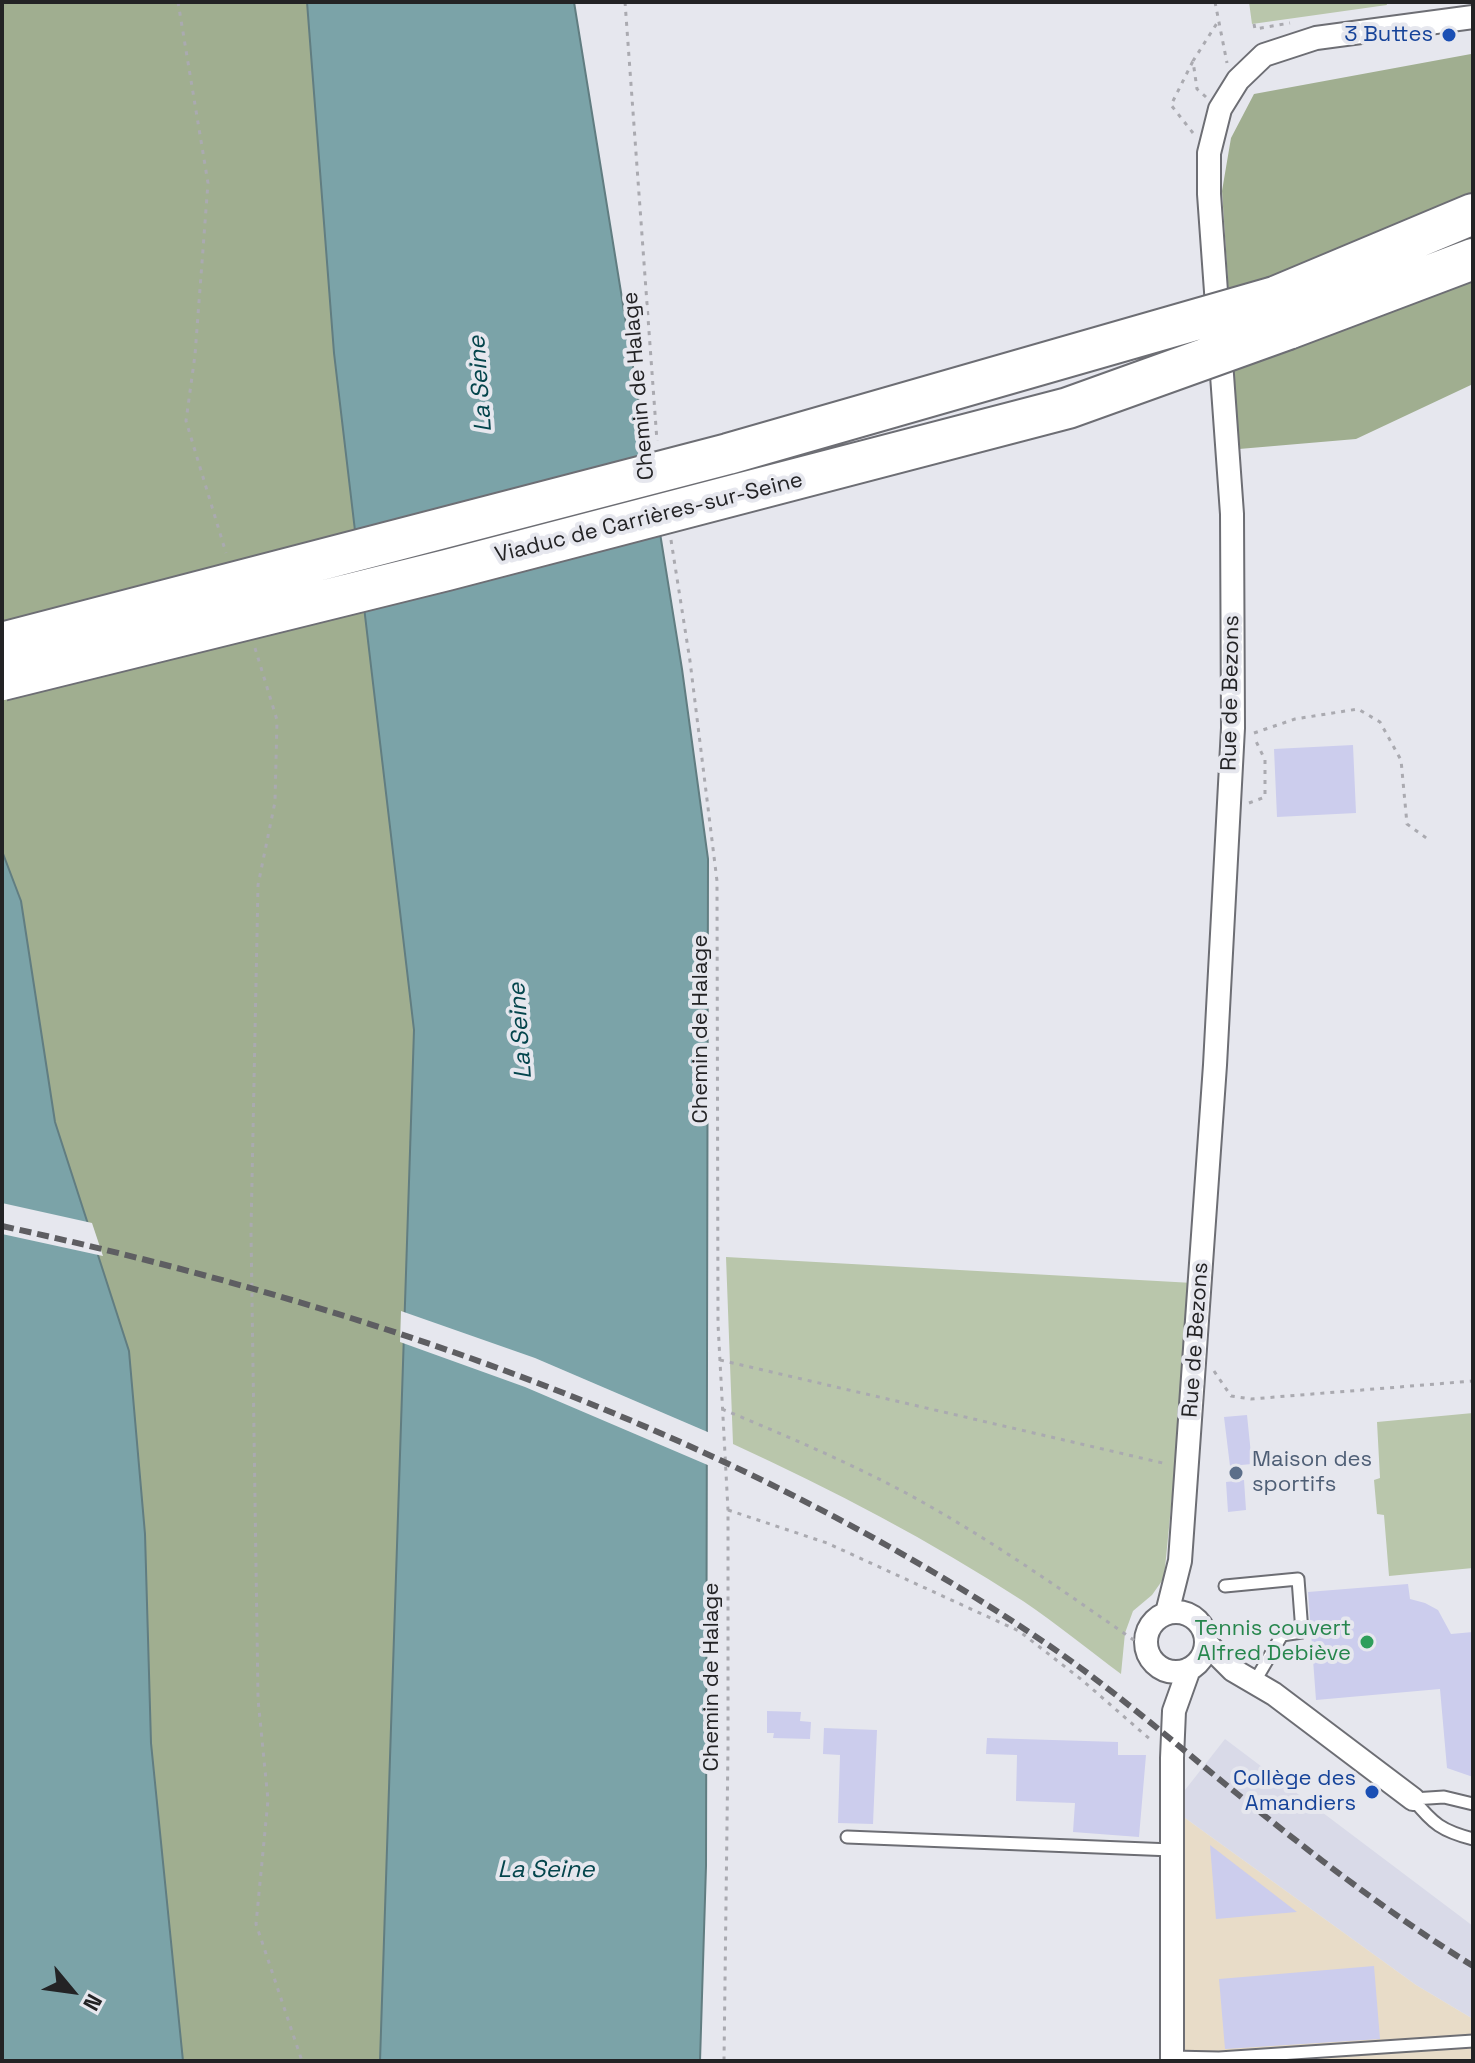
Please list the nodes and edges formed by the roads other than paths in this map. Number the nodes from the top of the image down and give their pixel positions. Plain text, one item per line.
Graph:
1 (1473, 17) edge
2 (1473, 214) edge
3 (1473, 259) edge
4 (1282, 313) junction
5 (2, 643) edge
6 (2, 680) edge
7 (1180, 1561) junction
8 (1225, 1586) dead end
9 (1167, 1613) junction
10 (1191, 1616) junction
11 (1153, 1658) junction
12 (1197, 1658) junction
13 (1255, 1681) junction
14 (1174, 1711) junction
15 (1413, 1799) junction
16 (1473, 1804) edge
17 (847, 1837) dead end
18 (1473, 1839) edge
19 (1172, 1850) junction
20 (1473, 2041) edge
21 (1172, 2059) edge

1 - 7 street, Rue de Bezons
2 - 4 highway
3 - 4 highway
4 - 5 highway, Viaduc de Carrières-sur-Seine, bridge
4 - 6 highway, Viaduc de Carrières-sur-Seine, bridge
7 - 9 street, Rue de Bezons
7 - 10 street, Rue de Bezons
8 - 13 lane
9 - 10 street
9 - 11 street, Rue de Bezons
10 - 12 street, Rue de Bezons
11 - 12 street
11 - 14 street
12 - 13 street
12 - 14 street
13 - 15 street
14 - 19 street
15 - 16 lane
15 - 18 lane
17 - 19 lane
19 - 21 street
20 - 21 lane

